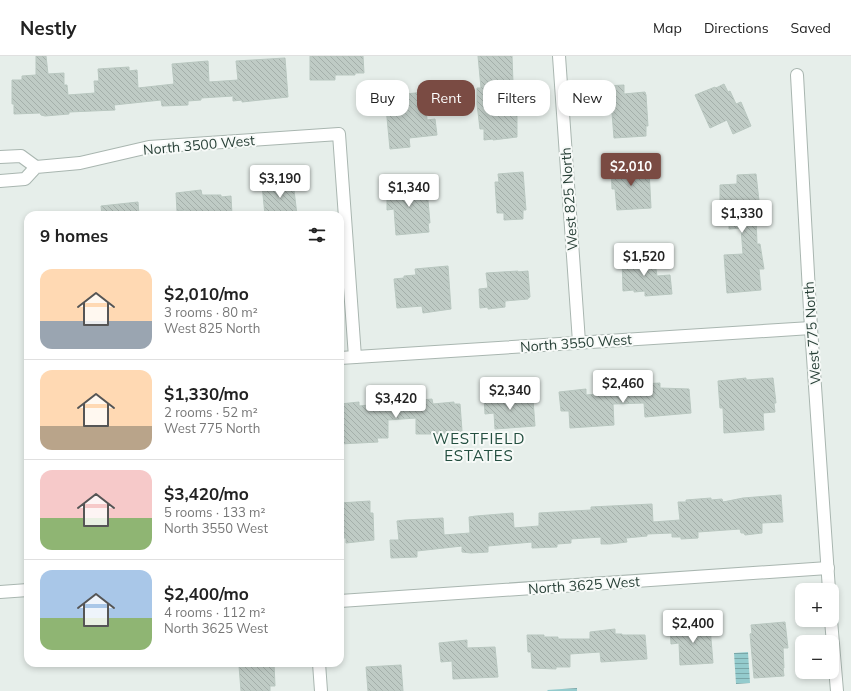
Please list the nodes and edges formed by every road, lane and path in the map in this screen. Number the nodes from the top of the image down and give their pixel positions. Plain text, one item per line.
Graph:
1 (559, 56) edge
2 (796, 75) dead end
3 (0, 157) edge
4 (36, 167) junction
5 (0, 180) edge
6 (811, 328) junction
7 (579, 342) junction
8 (355, 357) junction
9 (344, 358) edge
10 (828, 568) junction
11 (829, 583) edge
12 (24, 590) edge
13 (0, 592) edge
14 (344, 601) edge
15 (831, 627) edge
16 (319, 667) edge
17 (321, 691) edge
18 (836, 691) edge

1 - 7 street, West 825 North
2 - 6 street, West 775 North
3 - 4 street
4 - 5 street
4 - 8 street, North 3500 West
6 - 7 street, North 3550 West
6 - 10 street, West 775 North
7 - 8 street, North 3550 West
8 - 9 street, North 3550 West
10 - 11 street, West 775 North
10 - 14 street, North 3625 West
12 - 13 street
15 - 18 street
16 - 17 street

